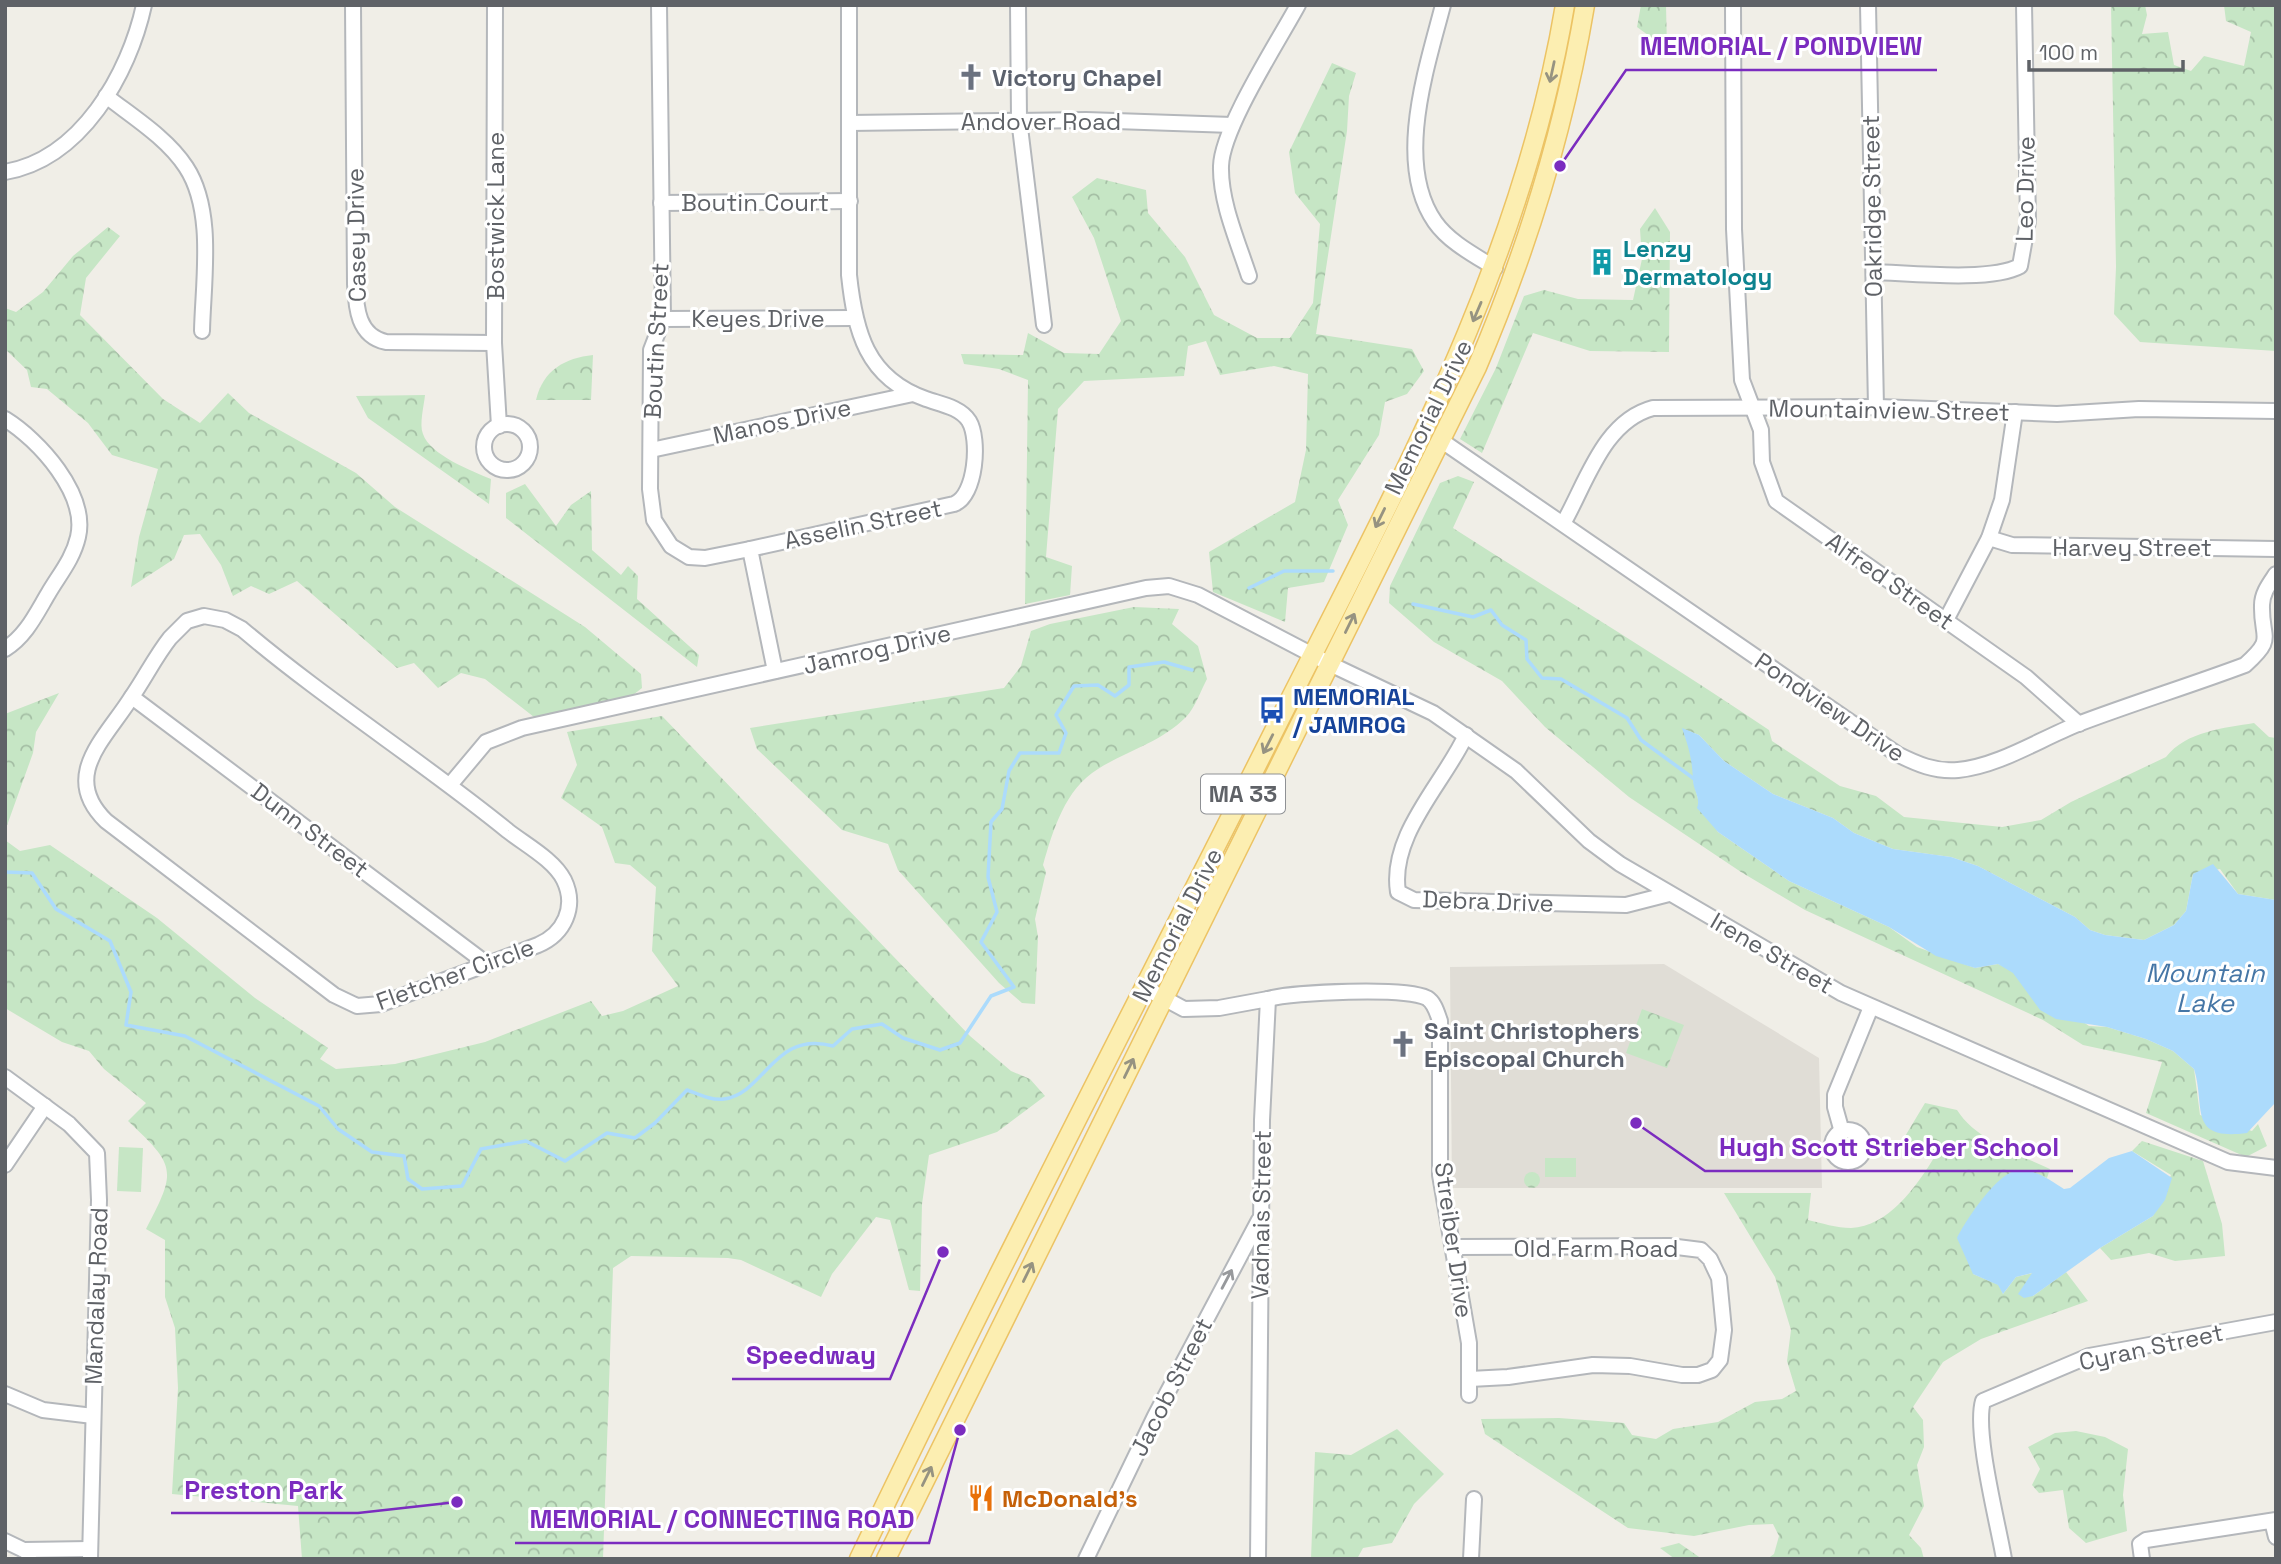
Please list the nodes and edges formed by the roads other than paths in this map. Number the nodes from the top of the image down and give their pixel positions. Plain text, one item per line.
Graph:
1 (144, 5) edge
2 (354, 5) edge
3 (495, 5) edge
4 (659, 5) edge
5 (849, 5) edge
6 (1018, 5) edge
7 (1298, 5) edge
8 (1443, 5) edge
9 (1565, 5) edge
10 (1585, 5) edge
11 (1733, 5) edge
12 (1868, 5) edge
13 (2024, 5) edge
14 (106, 96) junction
15 (1019, 119) junction
16 (849, 122) junction
17 (1232, 125) junction
18 (5, 172) edge
19 (849, 201) junction
20 (661, 203) junction
21 (1495, 268) junction
22 (1874, 272) junction
23 (1249, 276) dead end
24 (663, 318) junction
25 (853, 318) junction
26 (1044, 325) dead end
27 (202, 331) dead end
28 (494, 344) junction
29 (913, 394) junction
30 (1750, 407) junction
31 (1876, 407) junction
32 (2276, 411) edge
33 (2015, 412) junction
34 (5, 419) edge
35 (499, 426) dead end
36 (1441, 441) junction
37 (651, 450) junction
38 (1564, 522) junction
39 (1989, 538) junction
40 (750, 549) junction
41 (2276, 549) edge
42 (2276, 574) edge
43 (1946, 620) junction
44 (2271, 636) edge
45 (5, 649) edge
46 (1313, 655) junction
47 (1330, 664) junction
48 (775, 671) junction
49 (132, 697) junction
50 (2079, 724) junction
51 (1466, 735) junction
52 (450, 785) junction
53 (1669, 894) junction
54 (487, 964) junction
55 (1145, 988) junction
56 (1164, 998) junction
57 (1268, 999) junction
58 (1871, 1007) junction
59 (5, 1077) edge
60 (44, 1106) junction
61 (1842, 1132) dead end
62 (5, 1165) edge
63 (2276, 1168) edge
64 (1260, 1218) junction
65 (1454, 1247) junction
66 (2276, 1322) edge
67 (1471, 1379) junction
68 (5, 1394) edge
69 (1469, 1395) dead end
70 (93, 1416) junction
71 (1474, 1499) dead end
72 (878, 1519) junction
73 (2274, 1520) edge
74 (902, 1526) junction
75 (2276, 1537) edge
76 (5, 1541) edge
77 (24, 1550) junction
78 (2141, 1551) edge
79 (90, 1554) edge
80 (40, 1559) edge
81 (859, 1559) edge
82 (886, 1559) edge
83 (1086, 1559) edge
84 (1258, 1559) edge
85 (1471, 1559) edge
86 (2004, 1559) edge

1 - 14 street
2 - 28 street, Casey Drive
3 - 28 street, Bostwick Lane
4 - 20 street, Boutin Street
5 - 16 street, Asselin Street
6 - 15 street
7 - 17 street
8 - 21 street
9 -> 21 main road, Memorial Drive / MA 33
10 - 36 main road, Memorial Drive / MA 33
11 - 30 street, Alfred Street
12 - 22 street, Oakridge Street
13 - 22 street, Leo Drive
14 - 18 street
14 - 27 street
15 - 16 street, Andover Road
15 - 17 street, Andover Road
15 - 26 street
16 - 19 street, Asselin Street
17 - 23 street
19 - 20 street, Boutin Court
19 - 25 street, Asselin Street
20 - 24 street, Boutin Street
21 -> 46 main road, Memorial Drive / MA 33
22 - 31 street, Oakridge Street
24 - 25 street, Keyes Drive
24 - 37 street, Boutin Street
25 - 29 street, Asselin Street
28 - 35 street, Bostwick Lane
29 - 37 street, Manos Drive
29 - 40 street, Asselin Street
30 - 31 street, Mountainview Street
30 - 38 street, Mountainview Street
30 - 43 street, Alfred Street
31 - 33 street, Mountainview Street
32 - 33 street, Mountainview Street
33 - 39 street
34 - 45 street
36 - 38 street, Pondview Drive
47 -> 36 main road, Memorial Drive / MA 33
37 - 40 street, Boutin Street
38 - 50 street, Pondview Drive
39 - 41 street, Harvey Street
39 - 43 street
40 - 48 street, Asselin Street
42 - 44 street, Pondview Drive
43 - 50 street, Alfred Street
44 - 50 street, Pondview Drive
46 - 47 street, Irene Street
46 - 48 street, Jamrog Drive
46 -> 55 main road, Memorial Drive / MA 33
47 - 51 street, Irene Street
47 - 56 main road, Memorial Drive / MA 33
48 - 52 street, Jamrog Drive
49 - 52 street, Fletcher Circle
49 - 54 street, Dunn Street
49 - 54 street, Fletcher Circle
51 - 53 street, Irene Street
51 - 53 street, Debra Drive
52 - 54 street, Fletcher Circle
53 - 58 street, Irene Street
55 - 56 street
55 - 72 main road, Memorial Drive / MA 33
56 - 57 street
74 -> 56 main road, Memorial Drive / MA 33
57 - 64 street, Vadnais Street
57 - 65 street, Streiber Drive
58 - 61 street
58 - 63 street, Irene Street
59 - 60 street, Mandalay Road
60 - 62 street
60 - 70 street, Mandalay Road
83 -> 64 street, Jacob Street
64 - 84 street, Vadnais Street
65 - 67 street, Streiber Drive
65 - 67 street, Old Farm Road
66 - 86 street, Cyran Street
67 - 69 street, Streiber Drive
68 - 70 street
70 - 79 street, Mandalay Road
71 - 85 street
72 - 74 main road
72 - 81 main road, Memorial Drive / MA 33
73 - 75 street
73 - 78 street
74 - 82 main road, Memorial Drive / MA 33
76 - 77 street
77 - 79 street
77 - 80 street

